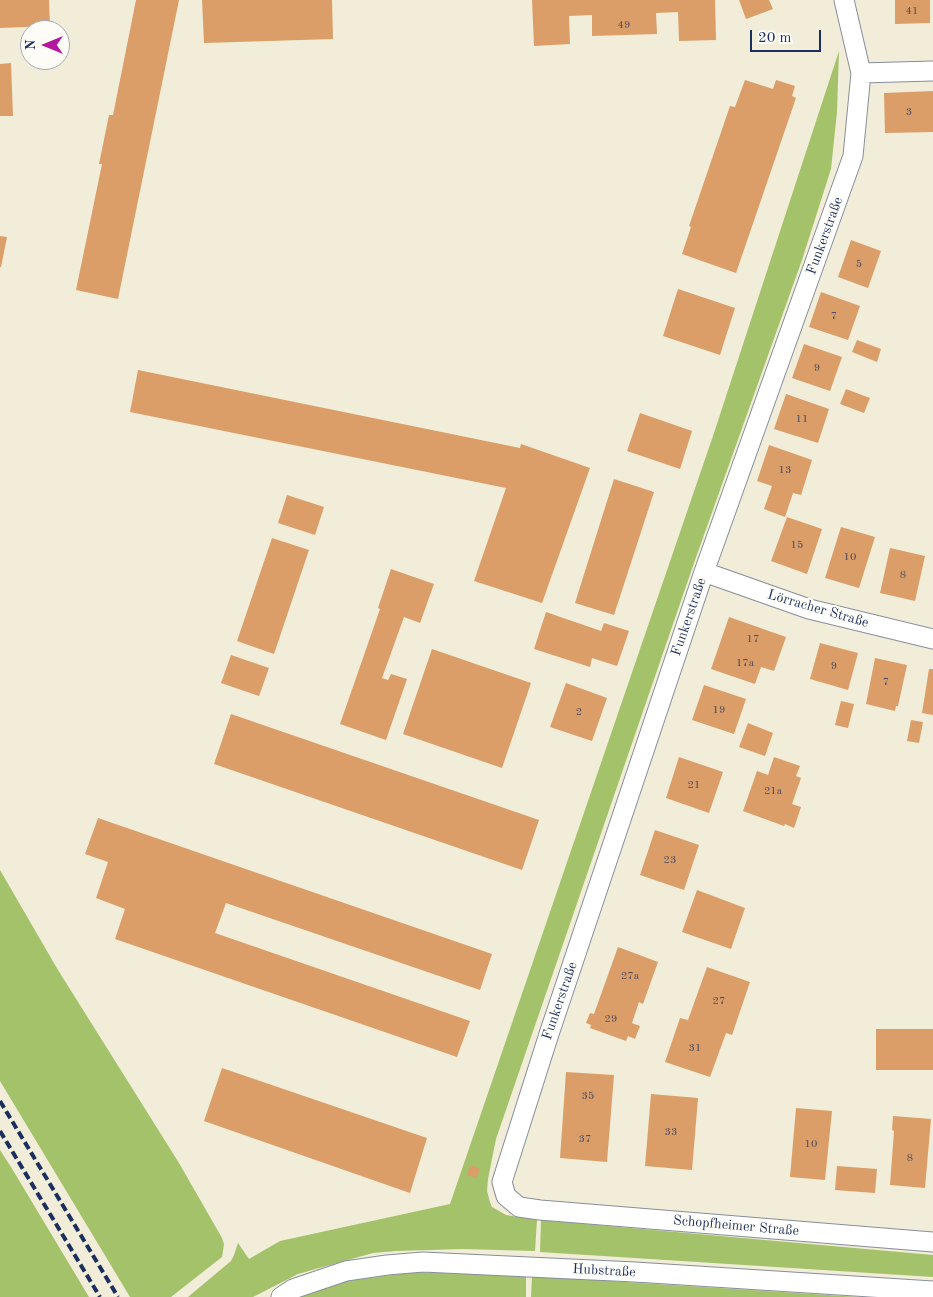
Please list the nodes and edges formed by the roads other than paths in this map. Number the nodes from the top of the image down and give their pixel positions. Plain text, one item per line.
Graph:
1 (844, 0) edge
2 (933, 70) edge
3 (861, 73) junction
4 (704, 572) junction
5 (933, 639) edge
6 (540, 1210) joint
7 (933, 1242) edge
8 (933, 1291) edge
9 (281, 1297) edge

1 - 3 street, Funkerstraße
2 - 3 street
3 - 4 street, Funkerstraße
4 - 5 street, Lörracher Straße
4 - 6 street, Funkerstraße
6 - 7 street, Schopfheimer Straße
8 - 9 street, Hubstraße

